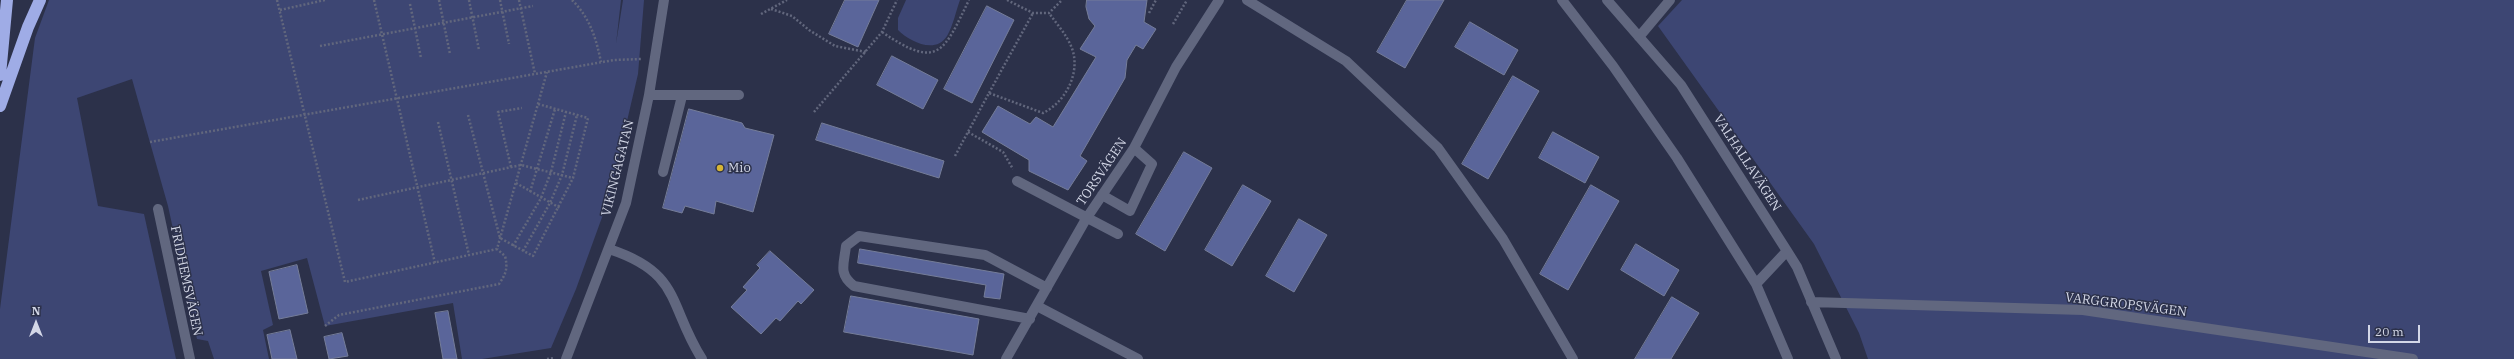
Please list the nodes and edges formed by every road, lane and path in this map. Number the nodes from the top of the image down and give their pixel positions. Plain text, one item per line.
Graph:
1 (8, 0) edge
2 (40, 0) edge
3 (278, 0) edge
4 (325, 0) edge
5 (374, 0) edge
6 (440, 0) edge
7 (469, 0) edge
8 (500, 0) edge
9 (519, 0) edge
10 (572, 0) edge
11 (664, 0) edge
12 (787, 0) edge
13 (897, 0) edge
14 (969, 0) edge
15 (1007, 0) edge
16 (1062, 0) edge
17 (1156, 0) edge
18 (1187, 0) edge
19 (1219, 0) edge
20 (1247, 0) edge
21 (1562, 0) edge
22 (1607, 0) edge
23 (1670, 0) edge
24 (410, 4) dead end
25 (533, 6) dead end
26 (521, 8) junction
27 (771, 9) junction
28 (280, 10) junction
29 (502, 12) junction
30 (1049, 12) junction
31 (1033, 13) junction
32 (1149, 13) dead end
33 (761, 14) dead end
34 (472, 17) junction
35 (444, 23) junction
36 (1173, 24) dead end
37 (415, 28) junction
38 (882, 32) junction
39 (382, 34) junction
40 (1639, 37) junction
41 (509, 44) dead end
42 (320, 46) dead end
43 (479, 50) dead end
44 (866, 52) junction
45 (450, 54) dead end
46 (421, 58) dead end
47 (655, 58) junction
48 (601, 62) junction
49 (547, 72) junction
50 (535, 74) junction
51 (0, 75) edge
52 (989, 93) junction
53 (649, 95) junction
54 (739, 95) dead end
55 (682, 96) junction
56 (396, 98) junction
57 (538, 104) junction
58 (0, 106) edge
59 (522, 108) dead end
60 (555, 109) junction
61 (566, 112) junction
62 (814, 112) dead end
63 (305, 113) junction
64 (468, 115) dead end
65 (577, 115) junction
66 (438, 122) dead end
67 (968, 132) junction
68 (150, 142) dead end
69 (1134, 148) junction
70 (956, 156) dead end
71 (521, 165) junction
72 (511, 167) junction
73 (539, 169) junction
74 (551, 172) junction
75 (664, 172) dead end
76 (481, 173) junction
77 (562, 175) junction
78 (573, 178) junction
79 (451, 180) junction
80 (1017, 181) joint
81 (516, 183) junction
82 (417, 187) junction
83 (530, 192) junction
84 (1102, 195) junction
85 (541, 198) junction
86 (358, 200) dead end
87 (550, 203) junction
88 (560, 208) junction
89 (158, 209) dead end
90 (1086, 219) junction
91 (1118, 234) dead end
92 (500, 238) junction
93 (513, 246) junction
94 (497, 249) junction
95 (609, 249) junction
96 (523, 250) junction
97 (1787, 251) junction
98 (469, 256) junction
99 (435, 263) junction
100 (1756, 284) junction
101 (1047, 288) junction
102 (1810, 302) junction
103 (1037, 306) junction
104 (1030, 319) junction
105 (325, 326) dead end
106 (190, 359) edge
107 (566, 359) edge
108 (702, 359) edge
109 (1006, 359) edge
110 (1138, 359) edge
111 (1573, 359) edge
112 (1788, 359) edge
113 (1836, 359) edge
114 (2413, 359) edge

1 - 51 highway
2 - 58 highway
3 - 28 path
4 - 28 path
5 - 39 path
6 - 35 path
7 - 34 path
8 - 29 path
9 - 26 path
10 - 48 path
11 - 47 street, VIKINGAGATAN
12 - 27 path
13 - 38 path
14 - 38 path
15 - 31 path
16 - 30 path
17 - 32 path
18 - 36 path
19 - 69 street, TORSVÄGEN
20 - 111 street
21 - 100 street
22 - 40 street, VALHALLAVÄGEN
23 - 40 street
24 - 37 path
25 - 26 path
26 - 29 path
26 - 50 path
27 - 33 path
27 - 44 path
28 - 63 path
29 - 34 path
29 - 41 path
30 - 31 path
30 - 52 path
31 - 52 path
34 - 35 path
34 - 43 path
35 - 37 path
35 - 45 path
37 - 39 path
37 - 46 path
38 - 44 path
39 - 42 path
39 - 56 path
40 - 97 street, VALHALLAVÄGEN
44 - 62 path
47 - 48 path
47 - 53 street, VIKINGAGATAN
48 - 49 path
49 - 50 path
49 - 57 path
50 - 56 path
52 - 67 path
53 - 55 street
53 - 95 street, VIKINGAGATAN
54 - 55 street
55 - 75 street
56 - 63 path
56 - 82 path
57 - 60 path
57 - 71 path
59 - 72 path
60 - 61 path
60 - 73 path
61 - 65 path
61 - 74 path
63 - 68 path
63 - 99 path
64 - 76 path
65 - 77 path
65 - 78 path
66 - 79 path
67 - 70 path
67 - 80 path
69 - 84 street, TORSVÄGEN
69 - 84 street
71 - 72 path
71 - 73 path
71 - 81 path
72 - 76 path
73 - 74 path
73 - 83 path
74 - 77 path
74 - 85 path
76 - 79 path
76 - 92 path
77 - 78 path
77 - 87 path
78 - 88 path
79 - 82 path
79 - 98 path
80 - 90 street
81 - 83 path
81 - 92 path
82 - 86 path
82 - 99 path
83 - 85 path
84 - 90 street, TORSVÄGEN
85 - 87 path
85 - 93 path
87 - 88 path
87 - 96 path
88 - 96 path
89 - 106 street, FRIDHEMSVÄGEN
90 - 91 street
90 - 101 street, TORSVÄGEN
92 - 93 path
92 - 94 path
93 - 96 path
94 - 98 path
94 - 105 path
95 - 107 street, VIKINGAGATAN
95 - 108 street
97 - 100 street
97 - 102 street, VALHALLAVÄGEN
98 - 99 path
100 - 112 street
101 - 103 street, TORSVÄGEN
101 - 104 street
102 - 113 street, VALHALLAVÄGEN
102 - 114 street, VARGGROPSVÄGEN
103 - 104 street, TORSVÄGEN
103 - 110 street
104 - 109 street, TORSVÄGEN

